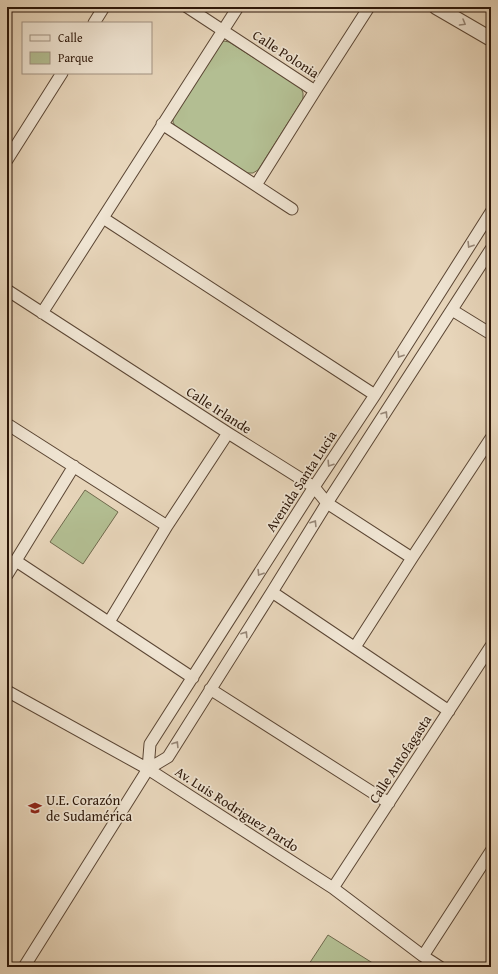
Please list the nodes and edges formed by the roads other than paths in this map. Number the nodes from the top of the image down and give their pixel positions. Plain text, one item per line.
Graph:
1 (104, 7) edge
2 (187, 7) edge
3 (238, 7) edge
4 (369, 7) edge
5 (436, 7) edge
6 (95, 22) edge
7 (223, 30) junction
8 (491, 38) edge
9 (61, 74) edge
10 (315, 91) junction
11 (162, 124) junction
12 (7, 159) edge
13 (256, 185) junction
14 (292, 209) dead end
15 (491, 212) edge
16 (103, 218) junction
17 (491, 250) edge
18 (7, 290) edge
19 (452, 310) junction
20 (42, 313) junction
21 (491, 334) edge
22 (375, 395) junction
23 (7, 424) edge
24 (228, 433) junction
25 (491, 438) edge
26 (74, 466) junction
27 (314, 487) junction
28 (327, 502) junction
29 (167, 526) junction
30 (412, 558) junction
31 (16, 561) junction
32 (7, 575) edge
33 (272, 592) junction
34 (109, 622) junction
35 (491, 646) edge
36 (355, 647) junction
37 (193, 678) junction
38 (210, 689) junction
39 (7, 692) edge
40 (449, 711) junction
41 (148, 769) junction
42 (389, 803) junction
43 (491, 851) edge
44 (333, 888) junction
45 (423, 956) junction
46 (24, 967) edge
47 (440, 967) edge

1 - 6 street
2 - 7 street, Calle Polonia
3 - 7 street
4 - 10 street
5 -> 8 street
7 - 10 street, Calle Polonia
7 - 11 street
9 - 12 street
10 - 13 street, Calle Polonia
11 - 13 street
11 - 16 street
13 - 14 street
15 -> 22 street, Avenida Santa Lucia
16 - 20 street
16 - 22 street
17 - 19 street, Avenida Santa Lucia
18 - 20 street, Calle Irlande
19 - 21 street
28 -> 19 street, Avenida Santa Lucia
20 - 24 street, Calle Irlande
22 -> 27 street, Avenida Santa Lucia
23 - 26 street
24 - 27 street, Calle Irlande
24 - 29 street
25 - 30 street
26 - 29 street
26 - 31 street
27 - 28 street, Calle Irlande
27 -> 37 street, Avenida Santa Lucia
28 - 30 street, Calle Irlande
33 -> 28 street, Avenida Santa Lucia
29 - 34 street
30 - 36 street
31 - 32 street
31 - 34 street
33 - 36 street
38 -> 33 street, Avenida Santa Lucia
34 - 37 street
35 - 40 street, Calle Antofagasta
36 - 40 street
37 - 41 street, Avenida Santa Lucia
41 -> 38 street, Avenida Santa Lucia
38 - 42 street
39 - 41 street, Av. Luis Rodriguez Pardo
40 - 42 street, Calle Antofagasta
41 - 44 street, Av. Luis Rodriguez Pardo
41 - 46 street, Avenida Santa Lucia
42 - 44 street, Calle Antofagasta
43 - 45 street
44 - 45 street, Av. Luis Rodriguez Pardo
45 - 47 street, Av. Luis Rodriguez Pardo

